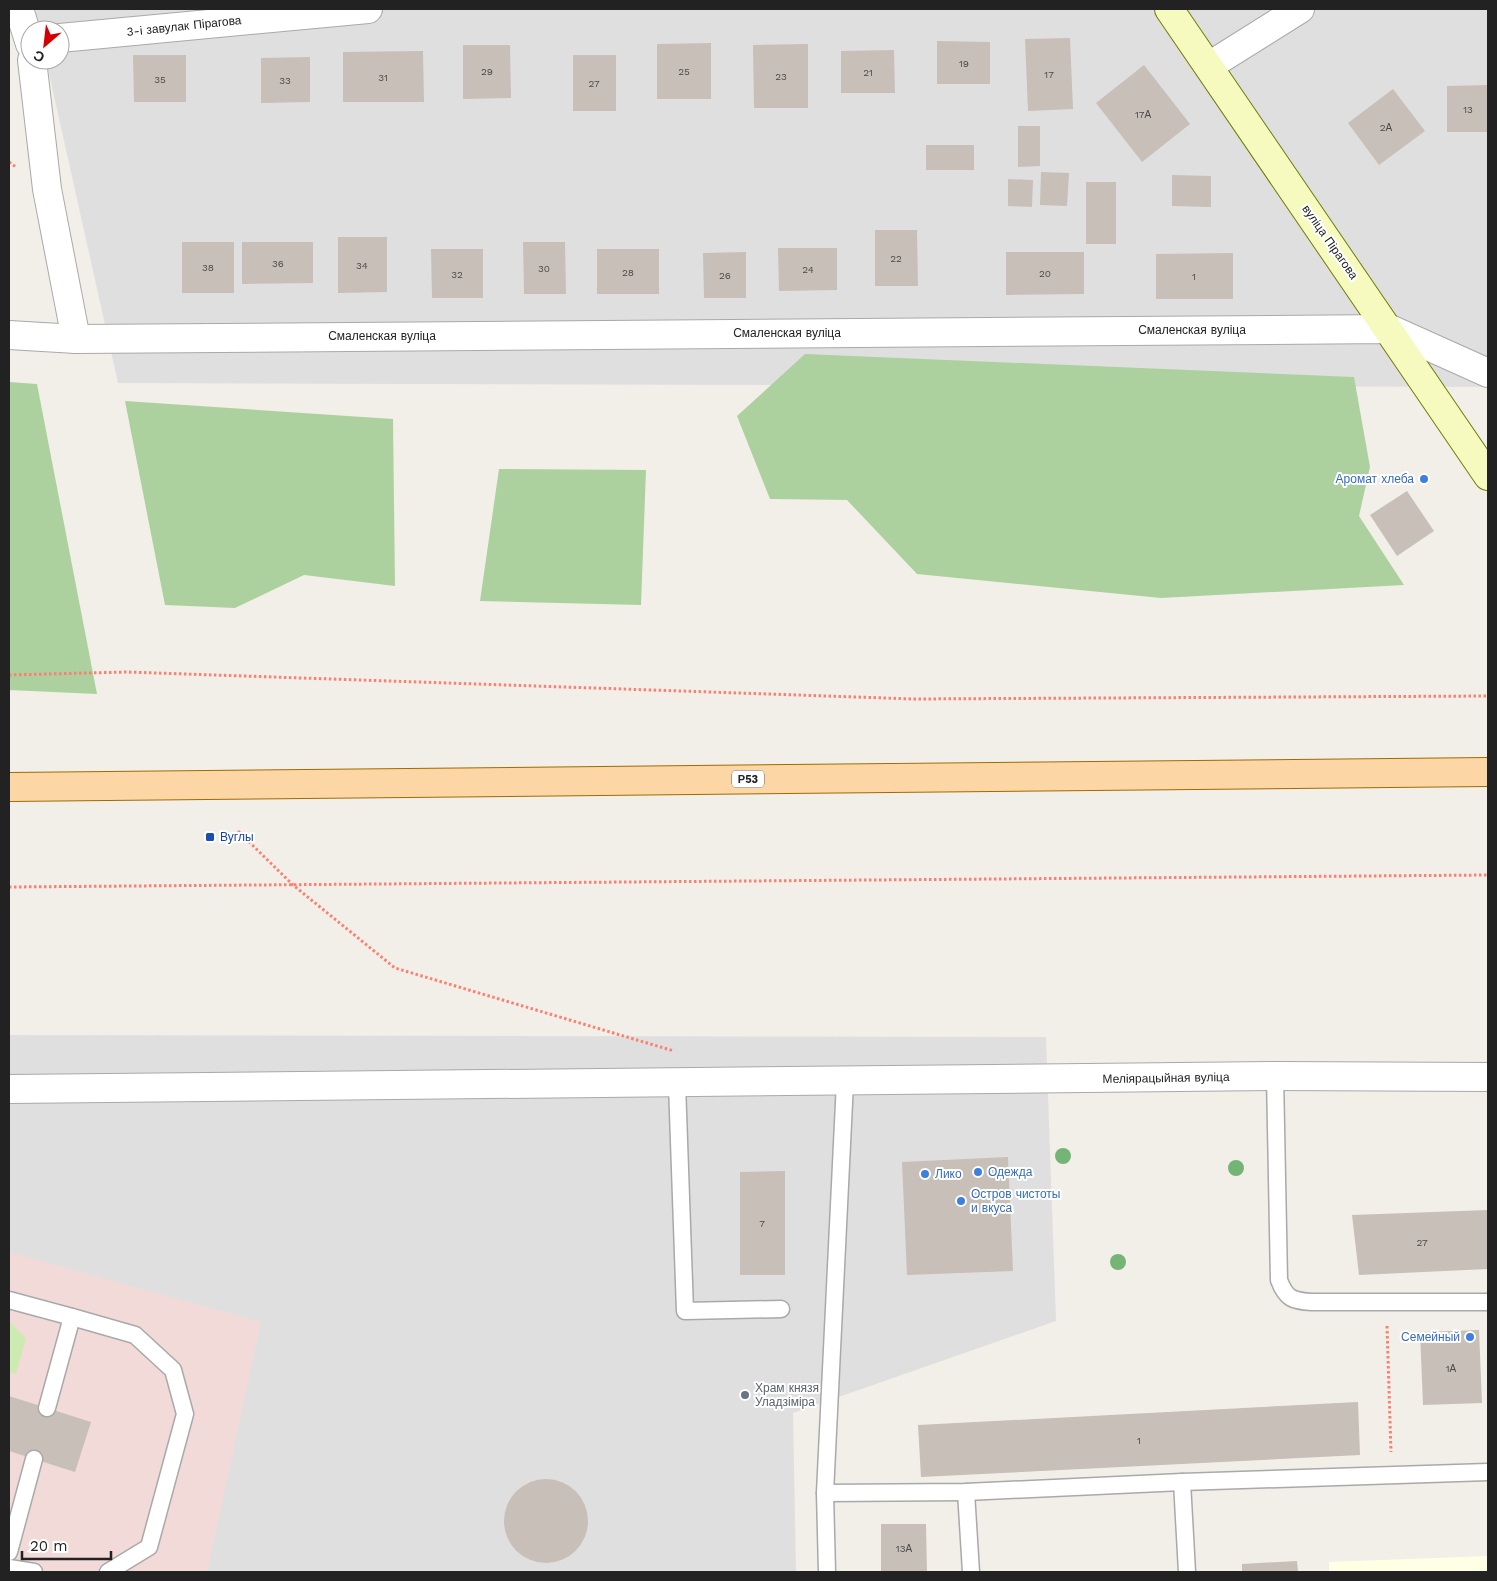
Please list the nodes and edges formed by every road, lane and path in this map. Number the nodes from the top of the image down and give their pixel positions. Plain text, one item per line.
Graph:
1 (351, 9) edge
2 (1170, 9) edge
3 (1300, 9) edge
4 (70, 37) edge
5 (1209, 66) junction
6 (33, 70) edge
7 (1390, 329) junction
8 (9, 335) edge
9 (68, 338) junction
10 (1488, 373) edge
11 (1488, 476) edge
12 (9, 675) edge
13 (1488, 696) edge
14 (1488, 772) edge
15 (9, 787) edge
16 (238, 831) dead end
17 (1488, 875) edge
18 (294, 885) junction
19 (9, 887) edge
20 (676, 1052) dead end
21 (1275, 1076) junction
22 (1488, 1077) edge
23 (845, 1082) junction
24 (677, 1084) junction
25 (9, 1089) edge
26 (9, 1300) edge
27 (1386, 1302) junction
28 (1488, 1302) edge
29 (782, 1309) dead end
30 (72, 1317) junction
31 (47, 1408) dead end
32 (34, 1459) dead end
33 (1488, 1472) edge
34 (1392, 1475) junction
35 (1182, 1482) junction
36 (966, 1492) junction
37 (825, 1493) junction
38 (9, 1552) edge
39 (9, 1568) edge
40 (34, 1572) edge
41 (108, 1572) edge
42 (827, 1572) edge
43 (971, 1572) edge
44 (1187, 1572) edge

1 - 4 street, 3-і завулак Пірагова
2 - 5 main road, вуліца Пірагова
3 - 5 street
5 - 7 main road, вуліца Пірагова
6 - 9 street
7 - 9 street, Смаленская вуліца
7 - 10 street, Смаленская вуліца
7 - 11 main road, вуліца Пірагова
8 - 9 street, Смаленская вуліца
12 - 13 path
14 - 15 main road, Р53
16 - 18 path
17 - 18 path
18 - 19 path
18 - 20 path
21 - 22 street, Меліярацыйная вуліца
21 - 23 street, Меліярацыйная вуліца
21 - 27 lane
23 - 24 street, Меліярацыйная вуліца
23 - 37 lane
24 - 25 street, Меліярацыйная вуліца
24 - 29 lane
26 - 30 lane
27 - 28 lane
27 - 34 path
30 - 31 lane
30 - 41 lane
32 - 38 lane
33 - 34 lane
34 - 35 lane
35 - 36 lane
35 - 44 lane
36 - 37 lane
36 - 43 lane
37 - 42 lane
39 - 40 lane

